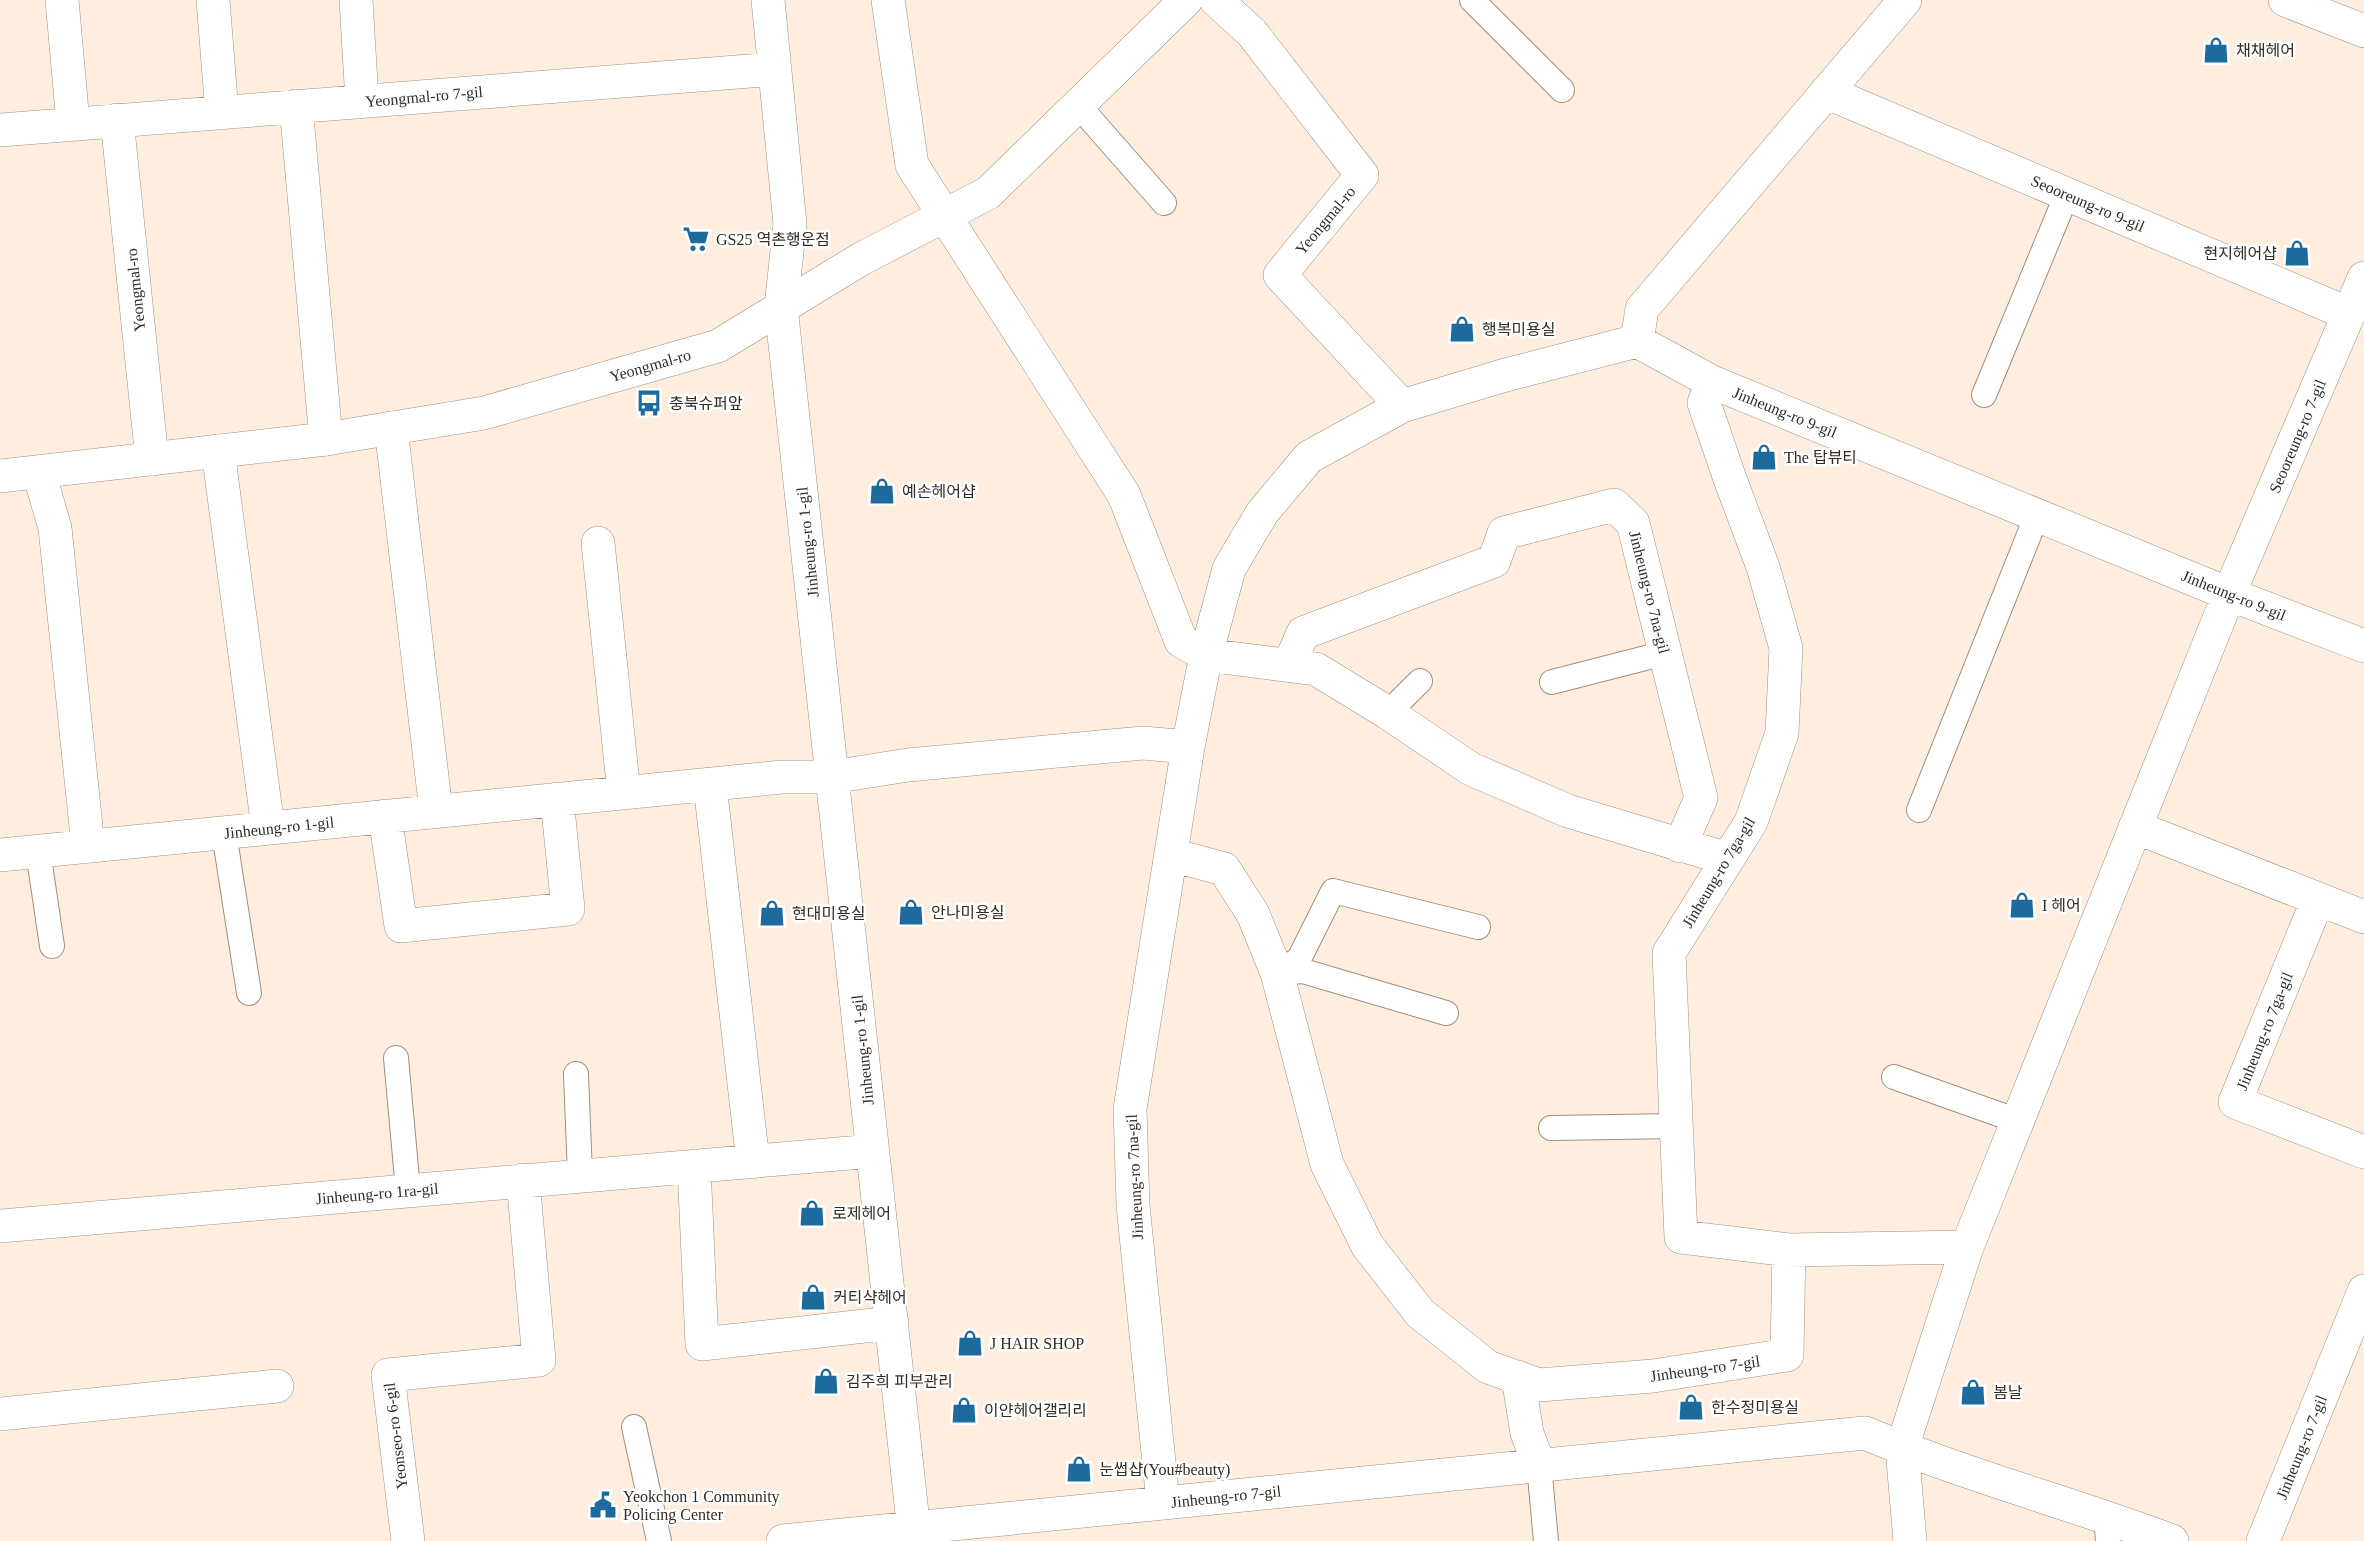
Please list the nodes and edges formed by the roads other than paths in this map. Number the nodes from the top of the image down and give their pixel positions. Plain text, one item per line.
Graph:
1 (62, 0) edge
2 (213, 0) edge
3 (356, 0) edge
4 (768, 0) edge
5 (888, 0) edge
6 (1186, 0) edge
7 (1216, 0) edge
8 (1472, 0) edge
9 (1905, 0) edge
10 (2285, 0) edge
11 (2364, 32) edge
12 (776, 69) junction
13 (1562, 90) dead end
14 (1826, 92) junction
15 (362, 101) junction
16 (1078, 105) junction
17 (297, 106) junction
18 (222, 113) junction
19 (117, 120) junction
20 (73, 123) junction
21 (0, 130) edge
22 (2067, 194) junction
23 (1164, 203) dead end
24 (946, 215) junction
25 (2364, 278) edge
26 (781, 307) junction
27 (2349, 314) junction
28 (1637, 341) junction
29 (1712, 382) junction
30 (1984, 395) dead end
31 (1402, 406) junction
32 (391, 428) junction
33 (326, 439) junction
34 (218, 451) junction
35 (152, 459) junction
36 (39, 473) junction
37 (0, 476) edge
38 (2037, 515) junction
39 (598, 543) dead end
40 (2229, 594) junction
41 (2364, 646) edge
42 (1665, 653) junction
43 (1206, 655) junction
44 (1289, 665) junction
45 (1420, 681) dead end
46 (1552, 682) dead end
47 (1388, 713) junction
48 (1188, 747) junction
49 (832, 777) junction
50 (710, 785) junction
51 (624, 793) junction
52 (557, 800) junction
53 (1918, 810) dead end
54 (436, 812) junction
55 (385, 816) junction
56 (2135, 827) junction
57 (268, 828) junction
58 (224, 833) junction
59 (88, 846) junction
60 (1680, 846) junction
61 (38, 851) junction
62 (0, 855) edge
63 (1172, 855) junction
64 (1728, 860) junction
65 (2318, 899) junction
66 (2364, 917) edge
67 (1478, 927) dead end
68 (52, 946) dead end
69 (1277, 974) junction
70 (249, 993) dead end
71 (1446, 1013) dead end
72 (396, 1058) dead end
73 (576, 1074) dead end
74 (1894, 1077) dead end
75 (2018, 1121) junction
76 (1677, 1126) junction
77 (1551, 1128) dead end
78 (873, 1151) junction
79 (2364, 1152) edge
80 (753, 1162) junction
81 (694, 1166) junction
82 (580, 1175) junction
83 (523, 1180) junction
84 (408, 1190) junction
85 (0, 1226) edge
86 (1967, 1247) junction
87 (1789, 1250) junction
88 (2364, 1291) edge
89 (892, 1323) junction
90 (2351, 1358) edge
91 (1518, 1377) junction
92 (277, 1386) dead end
93 (0, 1414) edge
94 (634, 1427) dead end
95 (1902, 1448) junction
96 (1539, 1465) junction
97 (1163, 1502) junction
98 (2107, 1529) edge
99 (915, 1534) edge
100 (408, 1541) edge
101 (659, 1541) edge
102 (783, 1541) edge
103 (1546, 1541) edge
104 (1910, 1541) edge
105 (2172, 1541) edge
106 (2263, 1541) edge

1 - 20 street
2 - 18 street
3 - 15 street
4 - 12 street
5 - 24 street
6 - 16 street, Yeongmal-ro
7 - 31 street, Yeongmal-ro
8 - 13 lane
9 - 14 street
10 - 11 street
12 - 15 street, Yeongmal-ro 7-gil
12 - 26 street
14 - 22 street, Seooreung-ro 9-gil
14 - 28 street
15 - 17 street, Yeongmal-ro 7-gil
16 - 23 lane
16 - 24 street, Yeongmal-ro
17 - 18 street, Yeongmal-ro 7-gil
17 - 33 street
18 - 19 street, Yeongmal-ro 7-gil
19 - 20 street, Yeongmal-ro 7-gil
19 - 35 street, Yeongmal-ro
20 - 21 street
22 - 27 street, Seooreung-ro 9-gil
22 - 30 lane
24 - 26 street, Yeongmal-ro
24 - 43 street
25 - 27 street, Seooreung-ro 7-gil
26 - 32 street, Yeongmal-ro
26 - 49 street, Jinheung-ro 1-gil
27 - 40 street, Seooreung-ro 7-gil
28 - 29 street, Jinheung-ro 9-gil
28 - 31 street, Jinheung-ro 7na-gil
29 - 38 street, Jinheung-ro 9-gil
29 - 64 street, Jinheung-ro 7ga-gil
31 - 43 street, Jinheung-ro 7na-gil
32 - 33 street, Yeongmal-ro
32 - 54 street
33 - 34 street, Yeongmal-ro
34 - 35 street, Yeongmal-ro
34 - 57 street
35 - 36 street, Yeongmal-ro
36 - 37 street, Yeongmal-ro
36 - 59 street
38 - 40 street, Jinheung-ro 9-gil
38 - 53 lane
39 - 51 street
40 - 41 street, Jinheung-ro 9-gil
40 - 56 street
42 - 44 street, Jinheung-ro 7na-gil
42 - 46 lane
42 - 60 street, Jinheung-ro 7na-gil
43 - 44 street
43 - 48 street, Jinheung-ro 7na-gil
44 - 47 street
45 - 47 lane
47 - 60 street
48 - 49 street, Jinheung-ro 1-gil
48 - 63 street, Jinheung-ro 7na-gil
49 - 50 street, Jinheung-ro 1-gil
49 - 78 street, Jinheung-ro 1-gil
50 - 51 street, Jinheung-ro 1-gil
50 - 80 street
51 - 52 street, Jinheung-ro 1-gil
52 - 54 street, Jinheung-ro 1-gil
52 - 55 street
54 - 55 street, Jinheung-ro 1-gil
55 - 57 street, Jinheung-ro 1-gil
56 - 65 street
56 - 75 street
57 - 58 street, Jinheung-ro 1-gil
58 - 59 street, Jinheung-ro 1-gil
58 - 70 lane
59 - 61 street, Jinheung-ro 1-gil
60 - 64 street
61 - 62 street, Jinheung-ro 1-gil
61 - 68 lane
63 - 69 street
63 - 97 street, Jinheung-ro 7na-gil
64 - 76 street, Jinheung-ro 7ga-gil
65 - 66 street
65 - 79 street, Jinheung-ro 7ga-gil
67 - 69 lane
69 - 71 lane
69 - 91 street, Jinheung-ro 7-gil
72 - 84 lane
73 - 82 lane
74 - 75 lane
75 - 86 street
76 - 77 lane
76 - 87 street, Jinheung-ro 7ga-gil
78 - 80 street, Jinheung-ro 1ra-gil
78 - 89 street, Jinheung-ro 1-gil
80 - 81 street, Jinheung-ro 1ra-gil
81 - 82 street, Jinheung-ro 1ra-gil
81 - 89 street
82 - 83 street, Jinheung-ro 1ra-gil
83 - 84 street, Jinheung-ro 1ra-gil
83 - 100 street, Yeonseo-ro 6-gil
84 - 85 street, Jinheung-ro 1ra-gil
86 - 87 street, Jinheung-ro 7ga-gil
86 - 95 street
87 - 91 street, Jinheung-ro 7-gil
88 - 90 street, Jinheung-ro 7-gil
89 - 99 street, Jinheung-ro 1-gil
90 - 106 street, Jinheung-ro 7-gil
91 - 96 street
92 - 93 street
94 - 101 lane
95 - 96 street, Jinheung-ro 7-gil
95 - 98 street, Jinheung-ro 7-gil
95 - 104 street
96 - 97 street, Jinheung-ro 7-gil
96 - 103 lane
97 - 99 street, Jinheung-ro 7-gil
98 - 105 street, Jinheung-ro 7-gil
99 - 102 street

